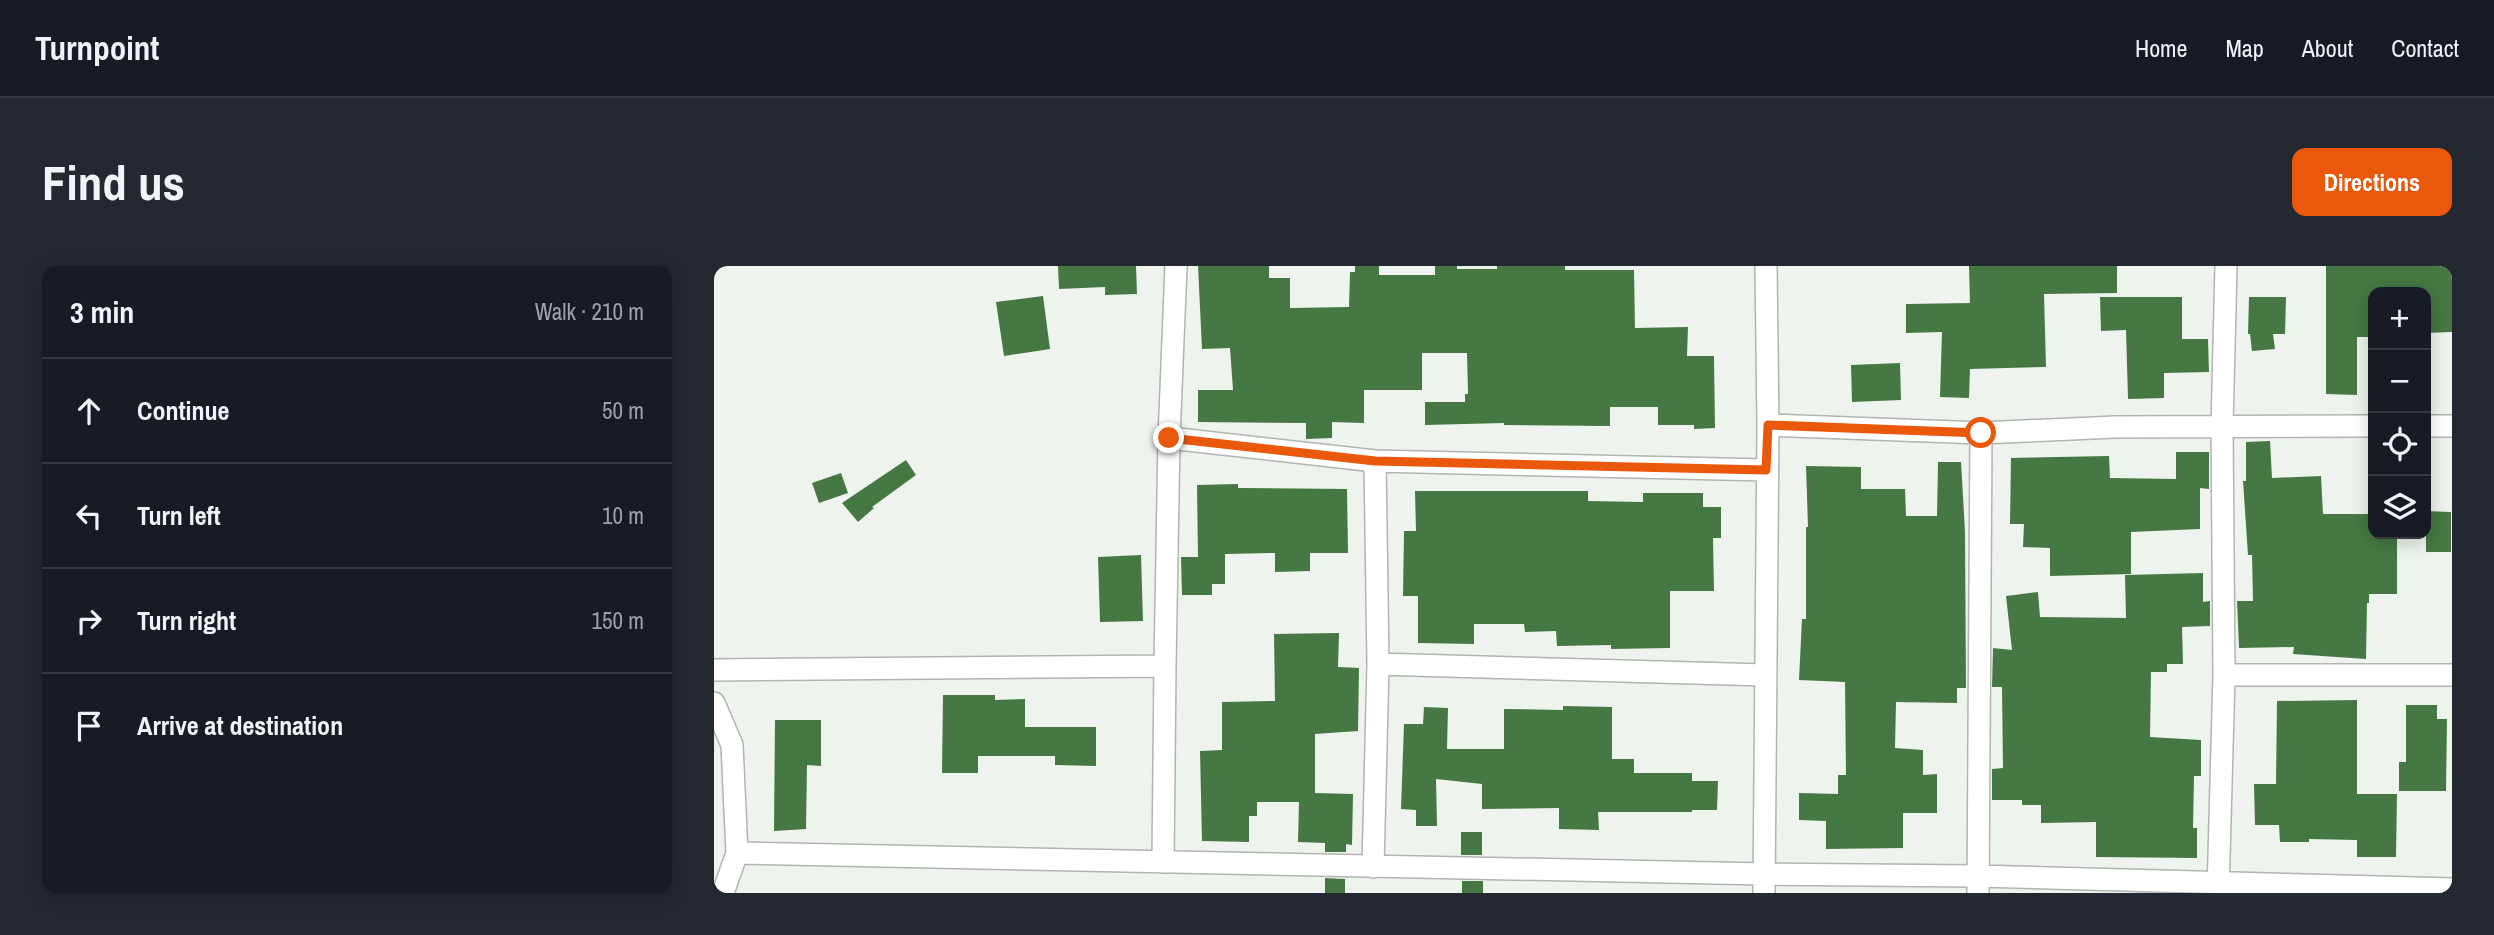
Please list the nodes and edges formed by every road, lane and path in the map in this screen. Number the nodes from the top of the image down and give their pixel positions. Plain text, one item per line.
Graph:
1 (1176, 266) edge
2 (1766, 266) edge
3 (2225, 266) edge
4 (1768, 425) junction
5 (2222, 426) junction
6 (2368, 426) edge
7 (2431, 426) edge
8 (2452, 426) edge
9 (1981, 433) junction
10 (1169, 438) junction
11 (1375, 461) junction
12 (1766, 470) junction
13 (1378, 664) junction
14 (1165, 666) junction
15 (714, 670) edge
16 (1765, 675) junction
17 (2224, 675) junction
18 (2452, 675) edge
19 (714, 703) edge
20 (737, 853) junction
21 (1163, 862) junction
22 (1373, 867) junction
23 (1764, 884) edge
24 (1978, 884) edge
25 (2218, 887) edge
26 (2452, 889) edge
27 (723, 893) edge

1 - 10 street
2 - 4 street
3 - 5 street
4 - 9 street
4 - 12 street
5 - 6 street
5 - 9 street
5 - 17 street
7 - 8 street
9 - 24 street
10 - 11 street
10 - 14 street
11 - 12 street
11 - 13 street
12 - 16 street
13 - 16 street
13 - 22 street
14 - 15 street
14 - 21 street
16 - 23 street
17 - 18 street
17 - 25 street
19 - 20 street
20 - 21 street
20 - 27 street
21 - 22 street
22 - 23 street
23 - 24 street
24 - 25 street
25 - 26 street

